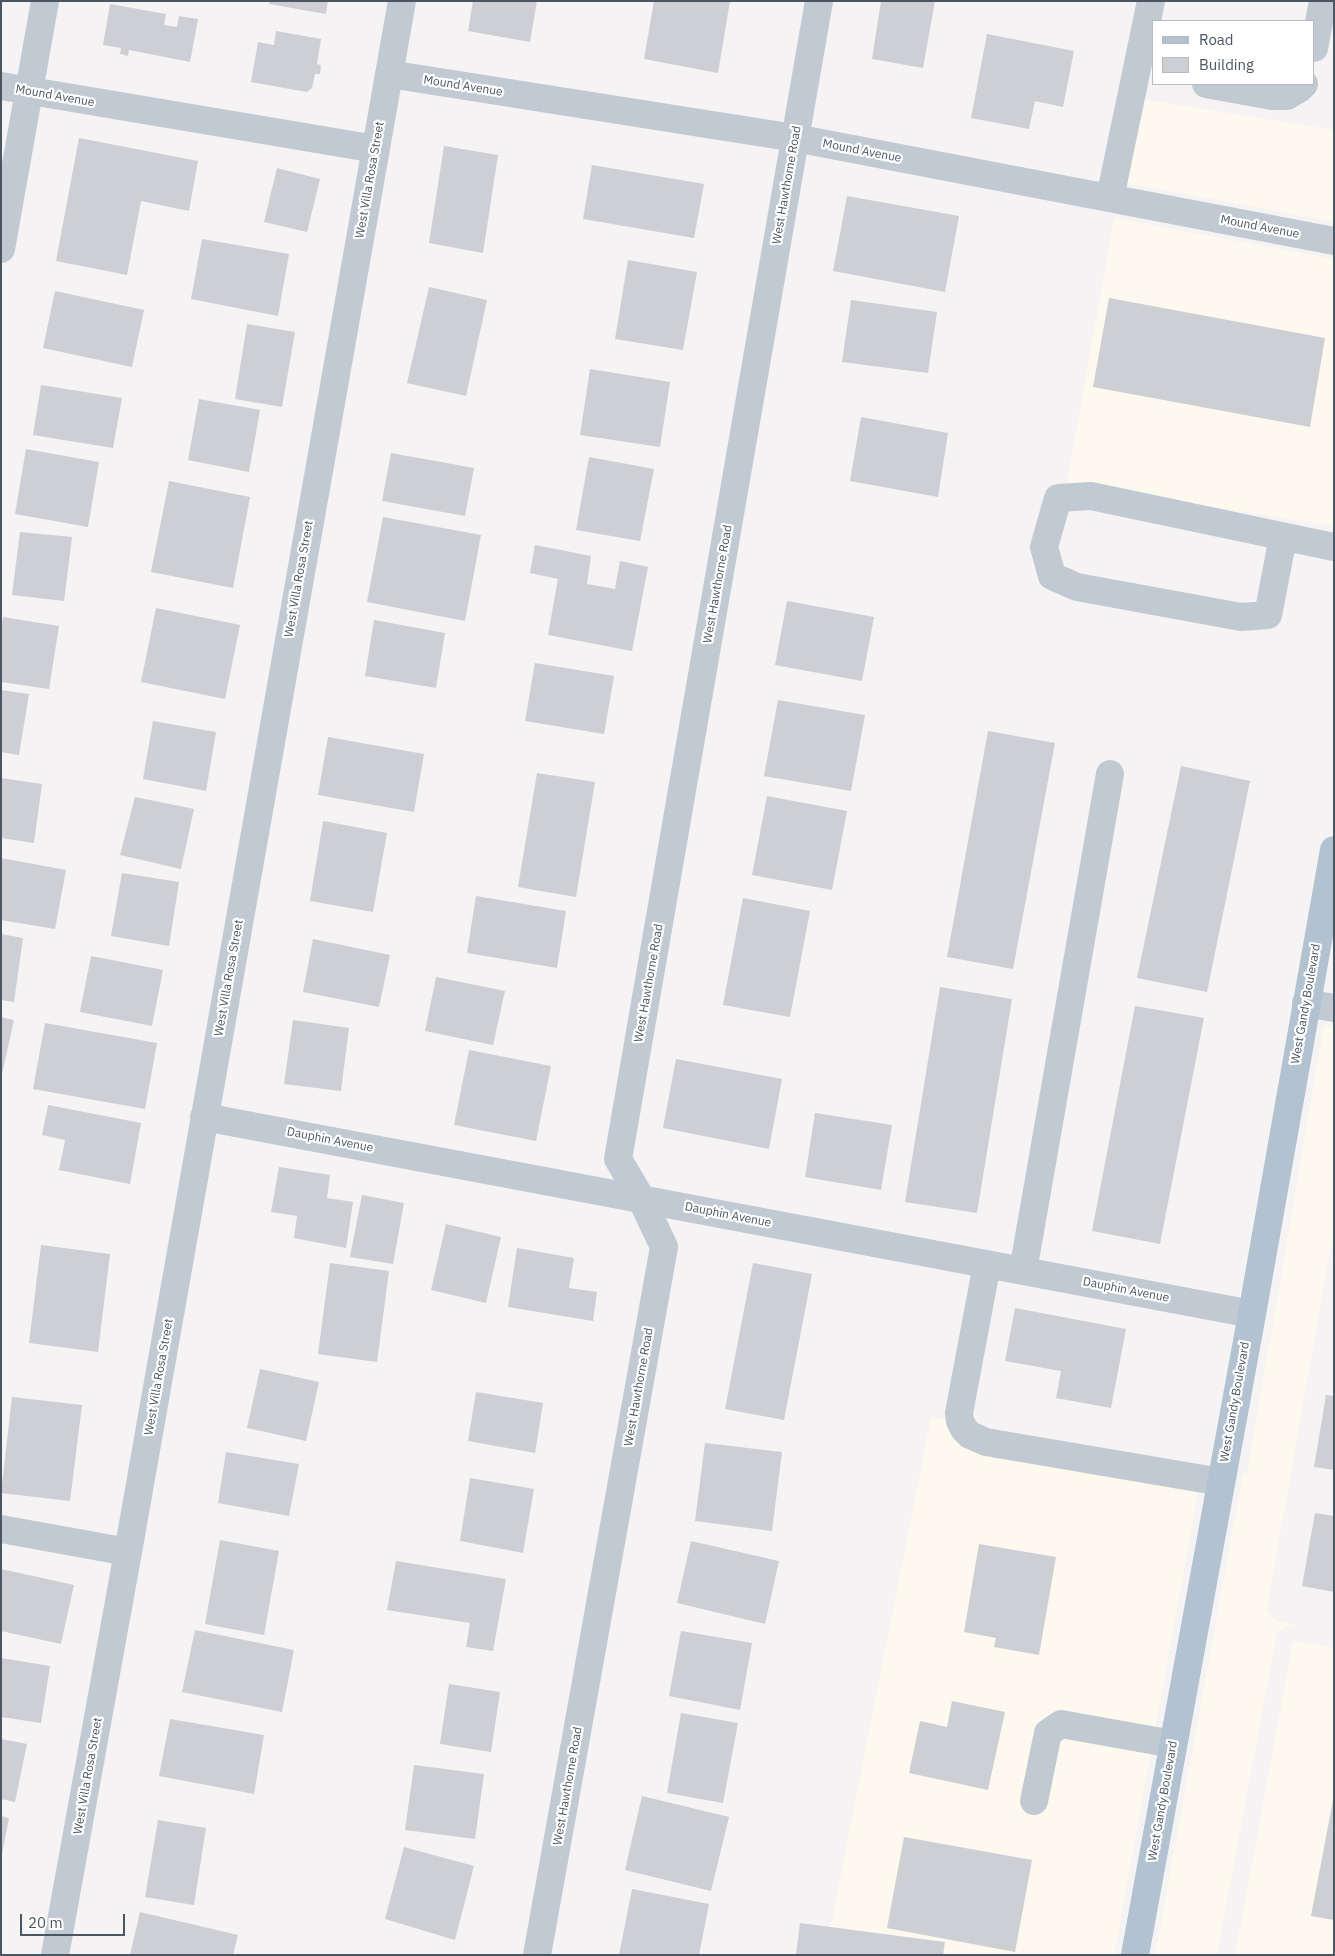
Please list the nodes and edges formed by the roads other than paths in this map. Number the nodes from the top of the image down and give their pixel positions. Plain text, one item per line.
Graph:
1 (45, 1) edge
2 (402, 1) edge
3 (819, 1) edge
4 (1151, 1) edge
5 (1323, 1) edge
6 (1315, 43) edge
7 (1145, 72) edge
8 (389, 74) junction
9 (1212, 85) edge
10 (1303, 85) edge
11 (1, 86) edge
12 (29, 92) junction
13 (795, 138) junction
14 (376, 148) junction
15 (1110, 198) junction
16 (1334, 241) edge
17 (1, 249) edge
18 (1283, 538) junction
19 (1334, 547) edge
20 (1110, 774) dead end
21 (1334, 850) edge
22 (1306, 1003) junction
23 (1334, 1008) edge
24 (204, 1117) junction
25 (640, 1198) junction
26 (987, 1264) junction
27 (1024, 1271) junction
28 (1252, 1314) junction
29 (1221, 1482) junction
30 (1, 1529) edge
31 (128, 1552) junction
32 (1173, 1744) junction
33 (1034, 1801) dead end
34 (55, 1955) edge
35 (537, 1955) edge
36 (1135, 1955) edge

1 - 12 street
2 - 8 street, West Villa Rosa Street
3 - 13 street, West Hawthorne Road
4 - 7 street
5 - 6 street
7 - 15 street
8 - 13 street, Mound Avenue
8 - 14 street, West Villa Rosa Street
9 - 10 street
11 - 12 street, Mound Avenue
12 - 14 street, Mound Avenue
12 - 17 street
13 - 15 street, Mound Avenue
13 - 25 street, West Hawthorne Road
14 - 24 street, West Villa Rosa Street
15 - 16 street, Mound Avenue
18 - 18 street
18 - 19 street
20 - 27 street
21 - 22 main road, West Gandy Boulevard
22 - 23 street
22 - 28 main road, West Gandy Boulevard
24 - 25 street, Dauphin Avenue
24 - 31 street, West Villa Rosa Street
25 - 26 street, Dauphin Avenue
25 - 35 street, West Hawthorne Road
26 - 27 street, Dauphin Avenue
26 - 29 street
27 - 28 street, Dauphin Avenue
28 - 29 main road, West Gandy Boulevard
29 - 32 main road, West Gandy Boulevard
30 - 31 street
31 - 34 street, West Villa Rosa Street
32 - 33 street
32 - 36 main road, West Gandy Boulevard

